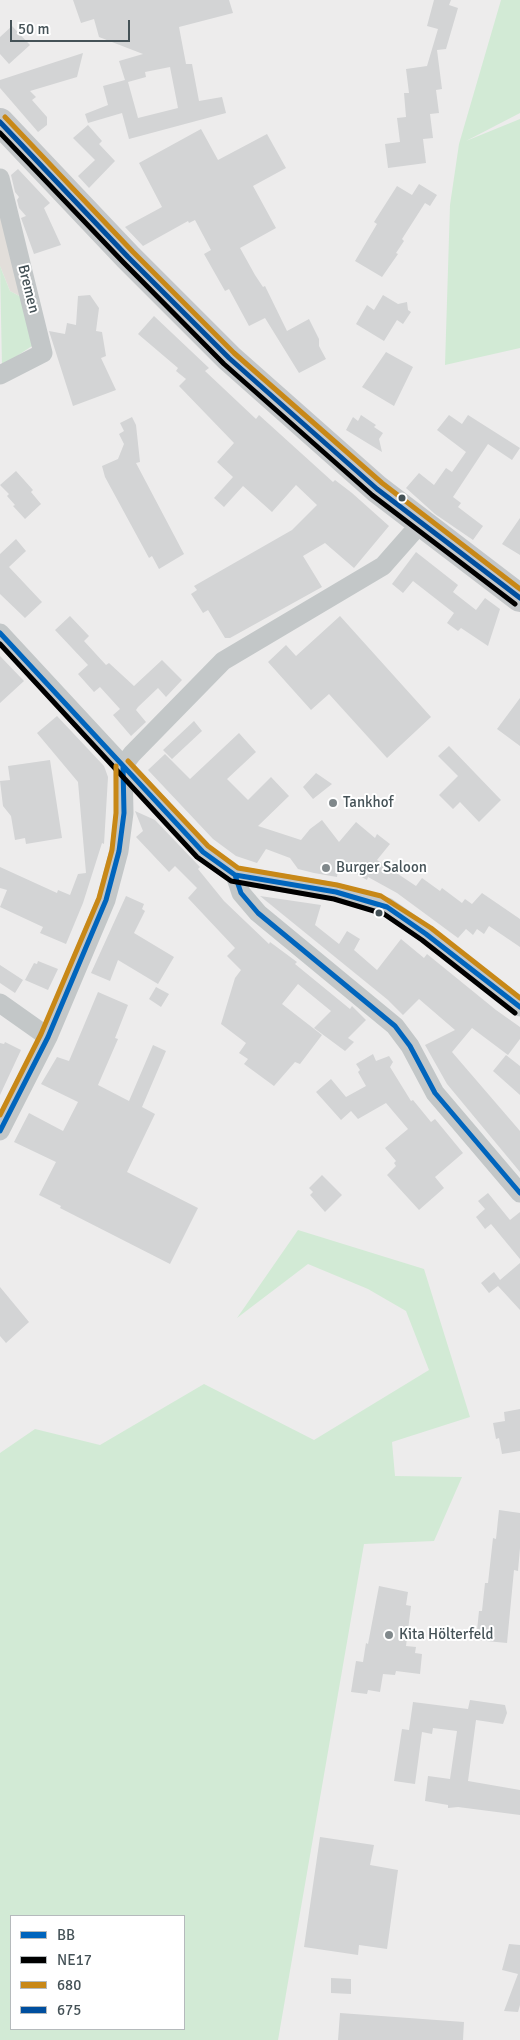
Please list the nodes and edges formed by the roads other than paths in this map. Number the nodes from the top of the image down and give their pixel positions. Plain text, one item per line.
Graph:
1 (0, 122) edge
2 (0, 178) edge
3 (0, 375) edge
4 (420, 524) junction
5 (520, 598) edge
6 (0, 633) edge
7 (123, 766) junction
8 (235, 875) junction
9 (0, 1003) edge
10 (520, 1008) edge
11 (48, 1037) junction
12 (0, 1131) edge
13 (520, 1193) edge

1 - 4 main road
2 - 3 street, Bremen
4 - 5 main road
4 - 7 street
6 - 7 street
7 - 8 street
7 - 11 street
8 - 10 street
8 - 13 street
9 - 11 street
11 - 12 street

